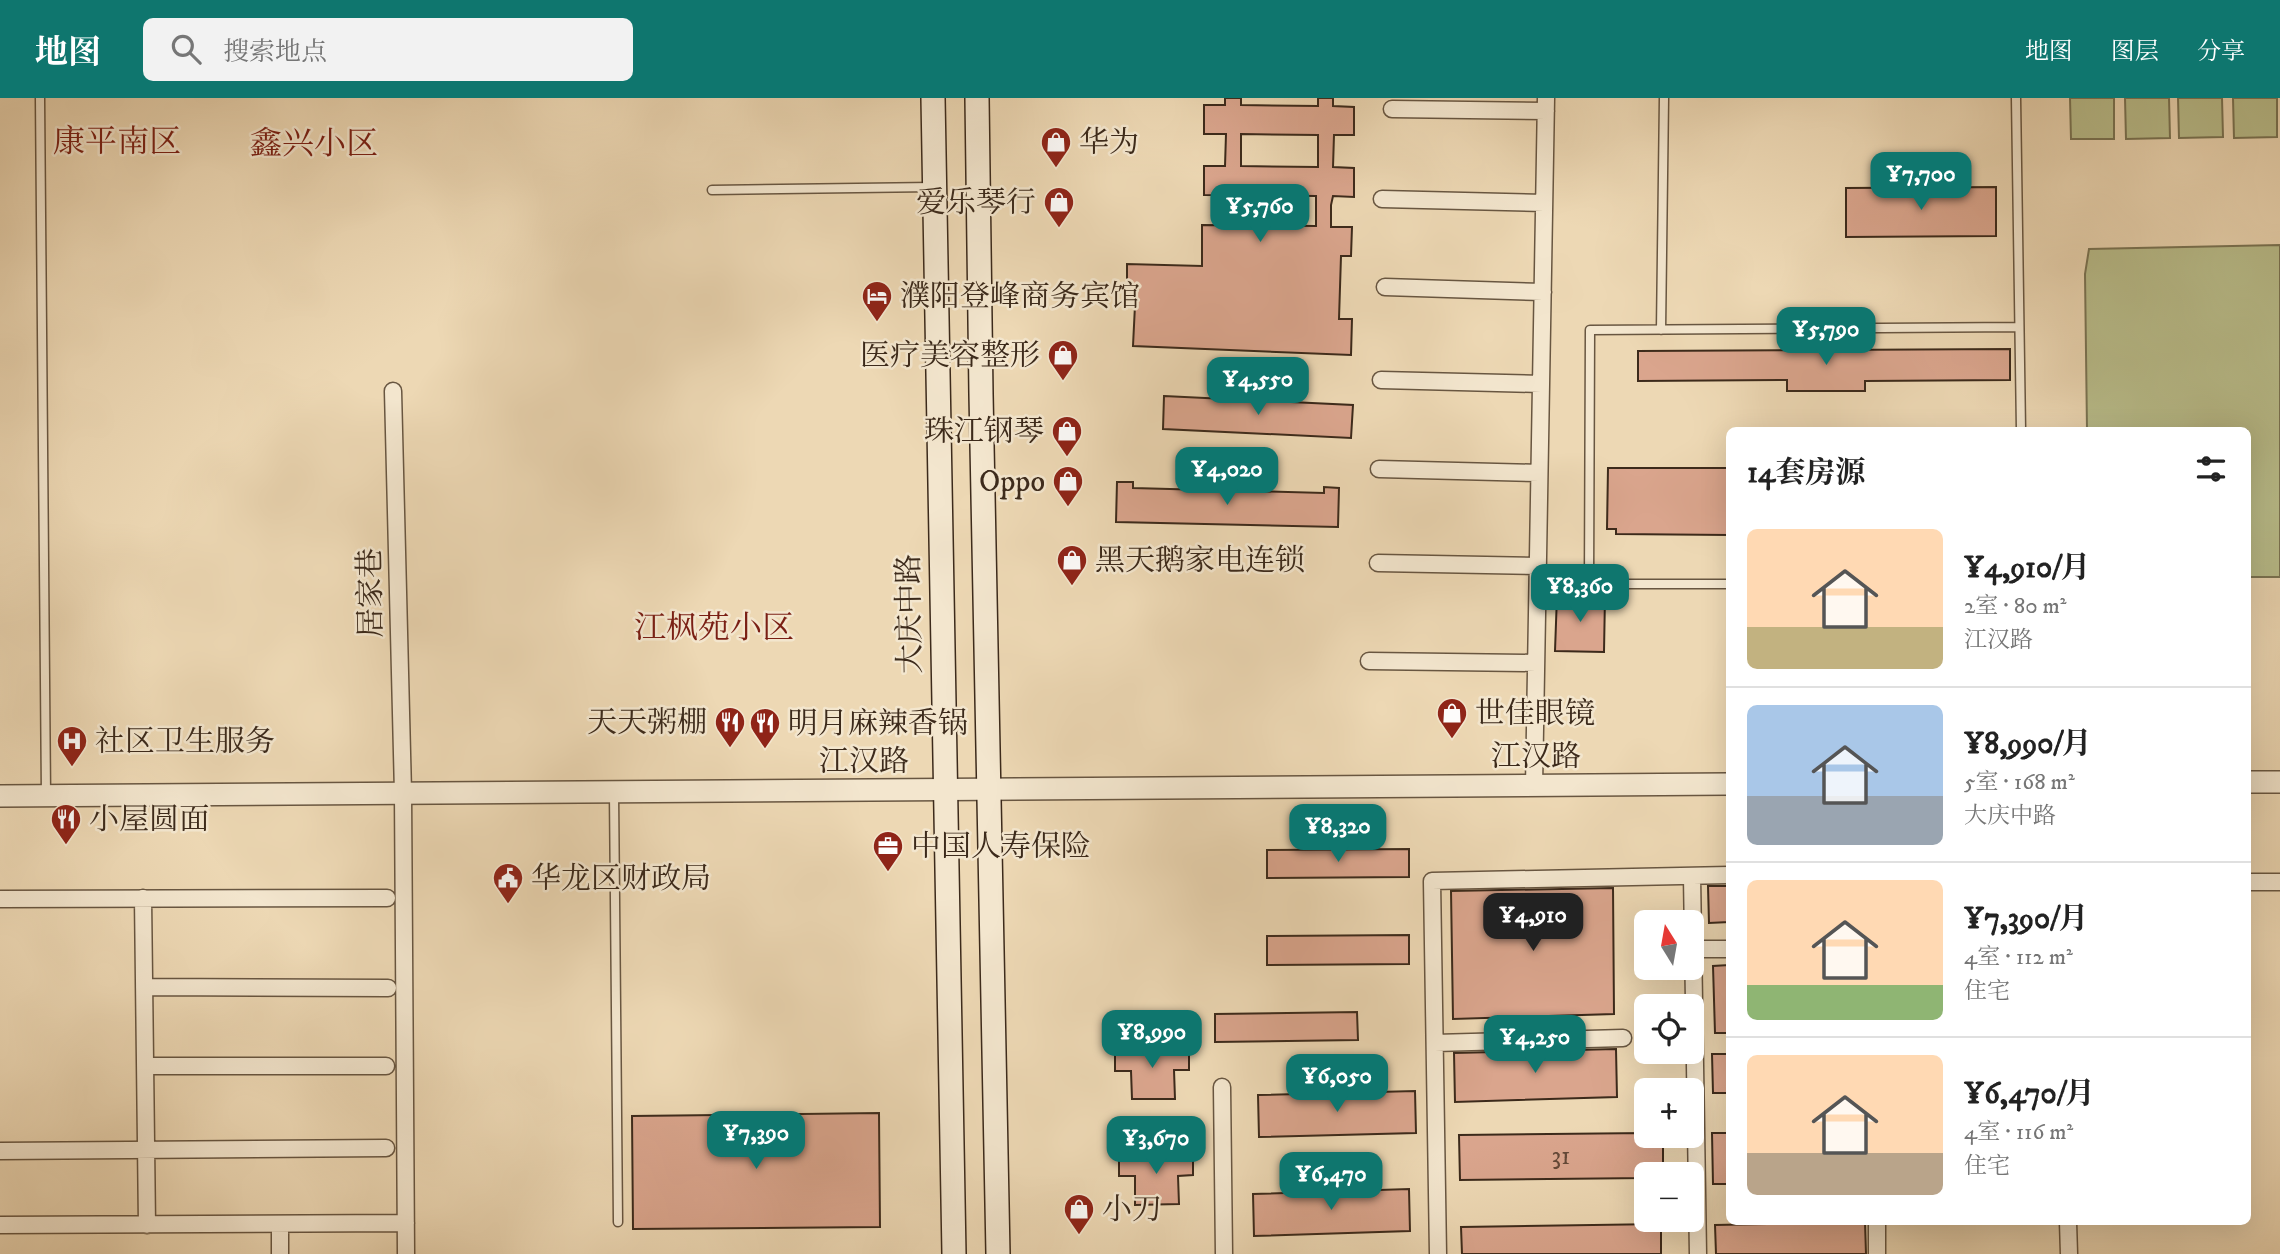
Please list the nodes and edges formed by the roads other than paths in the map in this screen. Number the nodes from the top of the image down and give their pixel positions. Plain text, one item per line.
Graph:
1 (40, 98) edge
2 (933, 98) edge
3 (977, 98) edge
4 (1664, 98) edge
5 (2016, 98) edge
6 (1546, 104) edge
7 (1392, 108) dead end
8 (934, 187) junction
9 (712, 190) dead end
10 (1382, 199) dead end
11 (1544, 203) junction
12 (1385, 287) dead end
13 (1543, 292) junction
14 (2019, 327) junction
15 (1661, 330) junction
16 (1381, 380) dead end
17 (1541, 384) junction
18 (393, 391) dead end
19 (2021, 427) edge
20 (1379, 470) dead end
21 (1539, 473) junction
22 (1378, 564) dead end
23 (1538, 566) junction
24 (1726, 584) edge
25 (1369, 661) dead end
26 (1536, 663) junction
27 (2251, 782) edge
28 (2280, 782) edge
29 (1726, 785) edge
30 (1534, 786) junction
31 (945, 790) junction
32 (989, 790) junction
33 (403, 793) junction
34 (614, 793) junction
35 (0, 796) edge
36 (46, 796) junction
37 (1726, 875) edge
38 (1692, 876) junction
39 (2251, 882) edge
40 (2280, 882) edge
41 (143, 898) junction
42 (387, 898) dead end
43 (0, 899) edge
44 (1692, 910) edge
45 (1704, 949) edge
46 (1726, 949) edge
47 (1694, 980) edge
48 (144, 987) junction
49 (388, 988) dead end
50 (1623, 1038) dead end
51 (1435, 1043) junction
52 (145, 1066) junction
53 (386, 1066) dead end
54 (1222, 1087) dead end
55 (386, 1148) dead end
56 (146, 1150) junction
57 (0, 1151) edge
58 (618, 1222) dead end
59 (406, 1223) junction
60 (280, 1224) junction
61 (0, 1225) edge
62 (147, 1225) junction
63 (1877, 1225) edge
64 (2068, 1225) edge
65 (280, 1254) edge
66 (406, 1254) edge
67 (954, 1254) edge
68 (998, 1254) edge
69 (1224, 1254) edge
70 (1438, 1254) edge
71 (1698, 1254) edge
72 (1877, 1254) edge
73 (2069, 1254) edge

1 - 36 lane
2 - 8 main road, 大庆中路
3 - 32 main road
4 - 15 lane
5 - 14 lane
6 - 7 street
6 - 11 street
8 - 9 lane
8 - 31 main road, 大庆中路
10 - 11 street
11 - 13 street
12 - 13 street
13 - 17 street
14 - 15 lane
14 - 19 lane
15 - 24 lane
16 - 17 street
17 - 21 street
18 - 33 street, 居家巷
20 - 21 street
21 - 23 street
22 - 23 street
23 - 26 street
25 - 26 street
26 - 30 street
27 - 28 street
29 - 30 street, 江汉路
30 - 32 street, 江汉路
31 - 32 street, 江汉路
31 - 34 street, 江汉路
31 - 67 main road, 大庆中路
32 - 68 main road
33 - 34 street, 江汉路
33 - 36 street, 江汉路
33 - 59 street, 居家巷
34 - 58 lane
35 - 36 street, 江汉路
37 - 38 street
38 - 44 street
38 - 51 street
39 - 40 street
41 - 42 street
41 - 43 street
41 - 48 street
45 - 46 street
47 - 71 street
48 - 49 street
48 - 52 street
50 - 51 street
51 - 70 street
52 - 53 street
52 - 56 street
54 - 69 street
55 - 56 street
56 - 57 street
56 - 62 street
59 - 60 street
59 - 66 street, 居家巷
60 - 62 street
60 - 65 street
61 - 62 street
63 - 72 street
64 - 73 street

